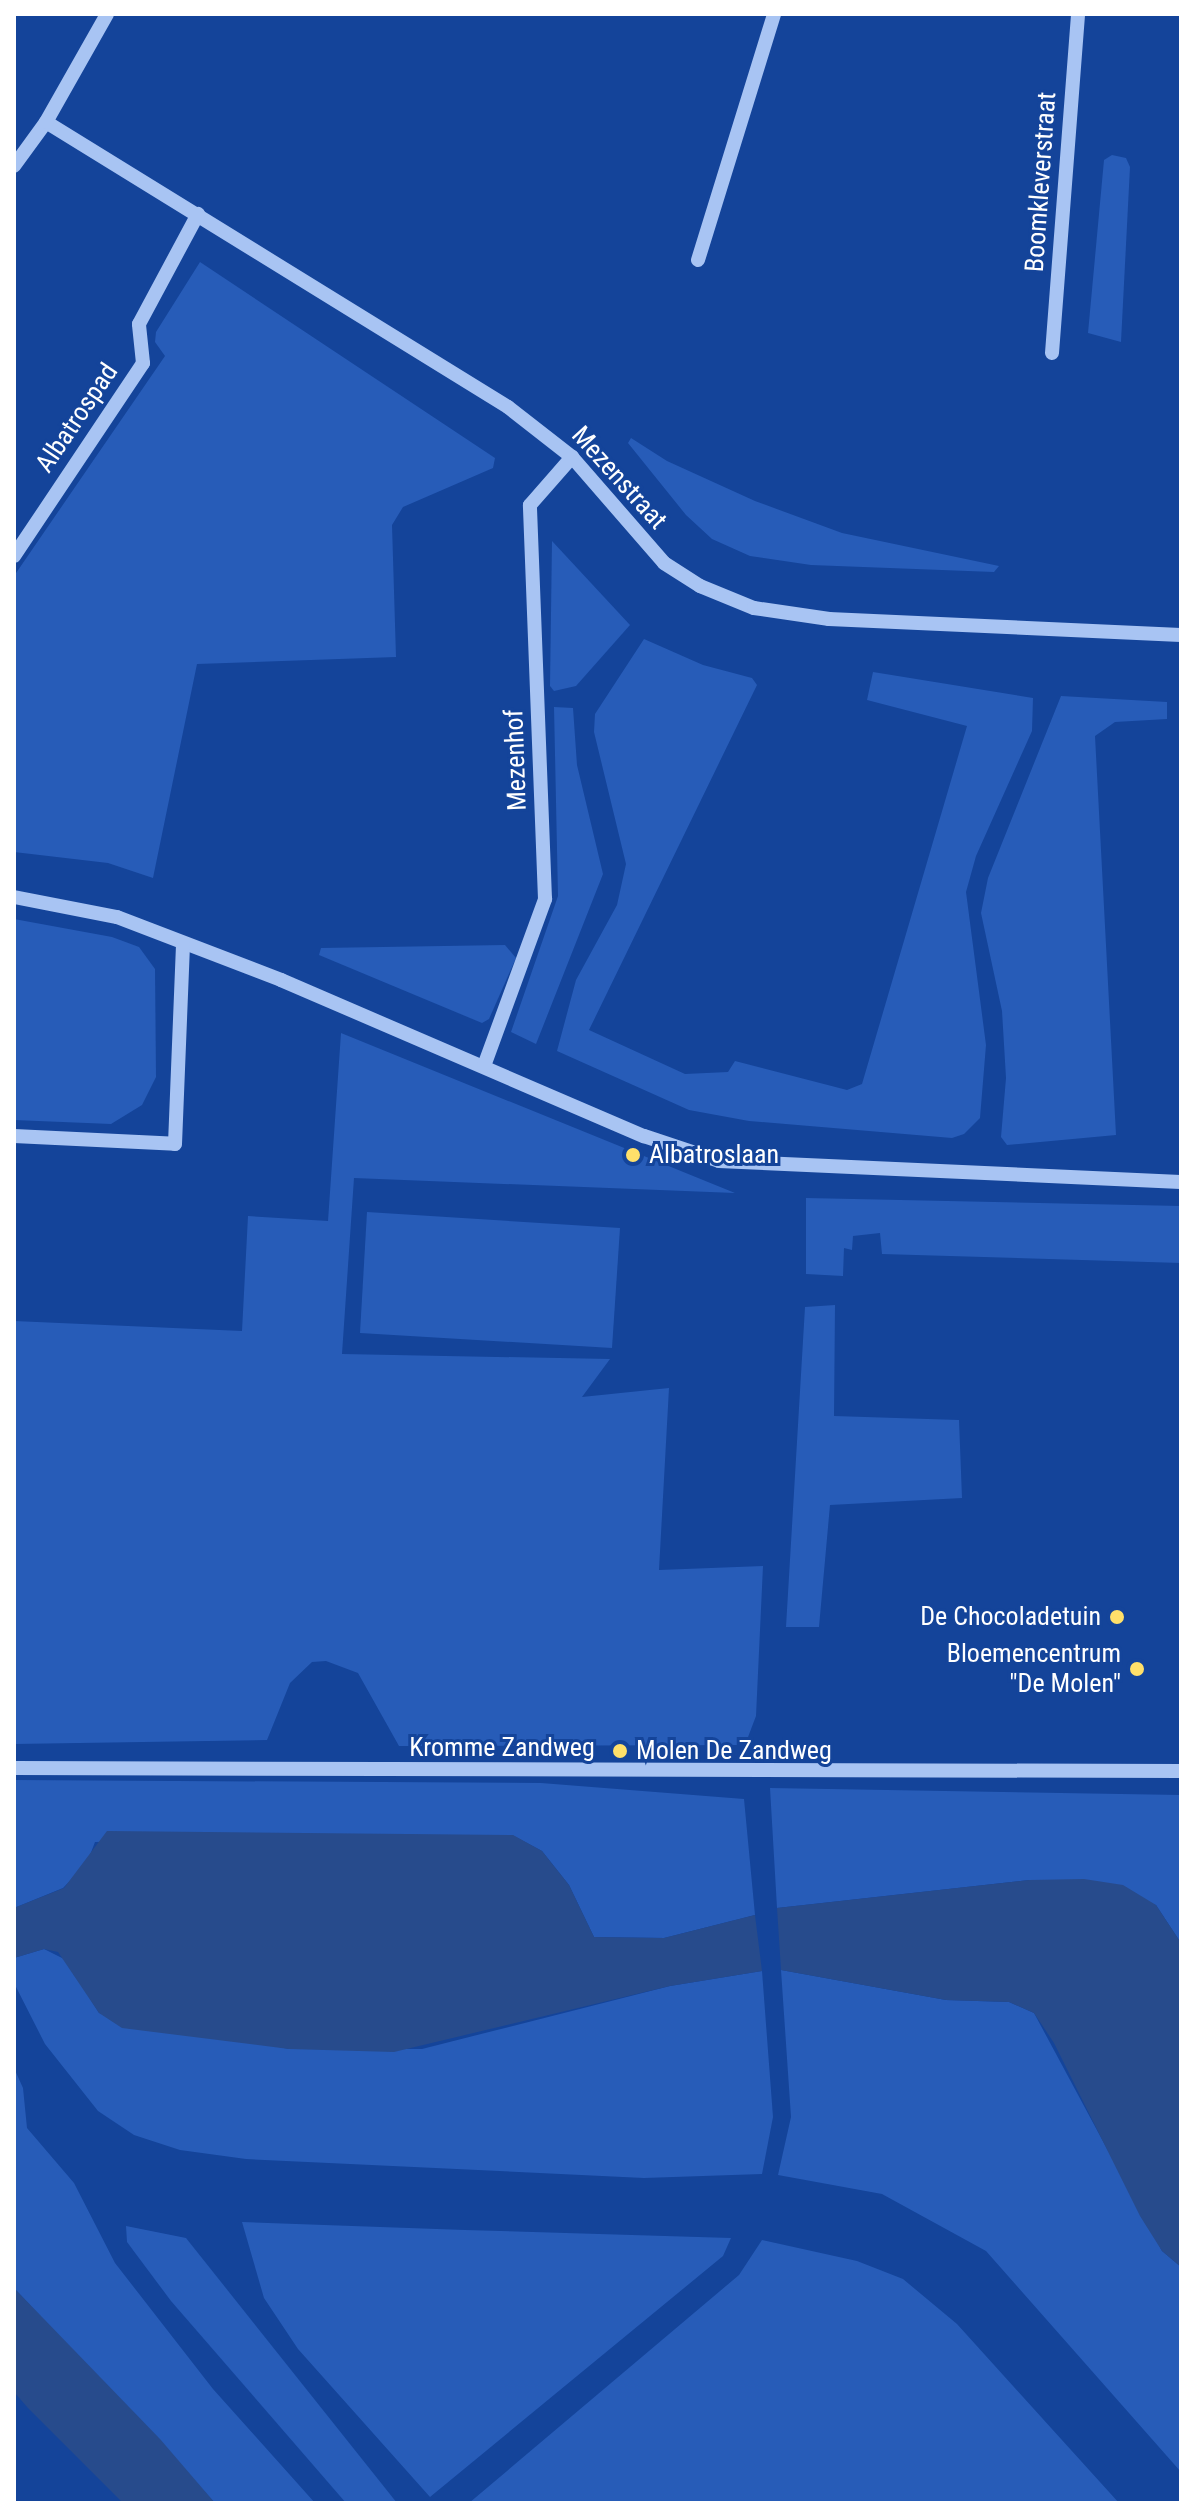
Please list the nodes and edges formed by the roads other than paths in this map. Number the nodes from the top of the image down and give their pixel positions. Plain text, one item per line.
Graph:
1 (107, 14) edge
2 (774, 14) edge
3 (1078, 14) edge
4 (46, 122) junction
5 (14, 166) edge
6 (198, 214) junction
7 (698, 260) dead end
8 (1052, 353) dead end
9 (572, 457) junction
10 (14, 556) edge
11 (1181, 635) edge
12 (14, 897) edge
13 (183, 944) junction
14 (484, 1066) junction
15 (14, 1136) edge
16 (1181, 1182) edge
17 (14, 1768) edge
18 (1181, 1771) edge

1 - 4 street
2 - 7 street
3 - 8 street, Boomkleverstraat
4 - 5 street
4 - 6 street, Mezenstraat
6 - 9 street, Mezenstraat
6 - 10 street, Albatrospad
9 - 11 street, Mezenstraat
9 - 14 street, Mezenhof
12 - 13 street
13 - 14 street
13 - 15 street
14 - 16 street
17 - 18 street, Kromme Zandweg

